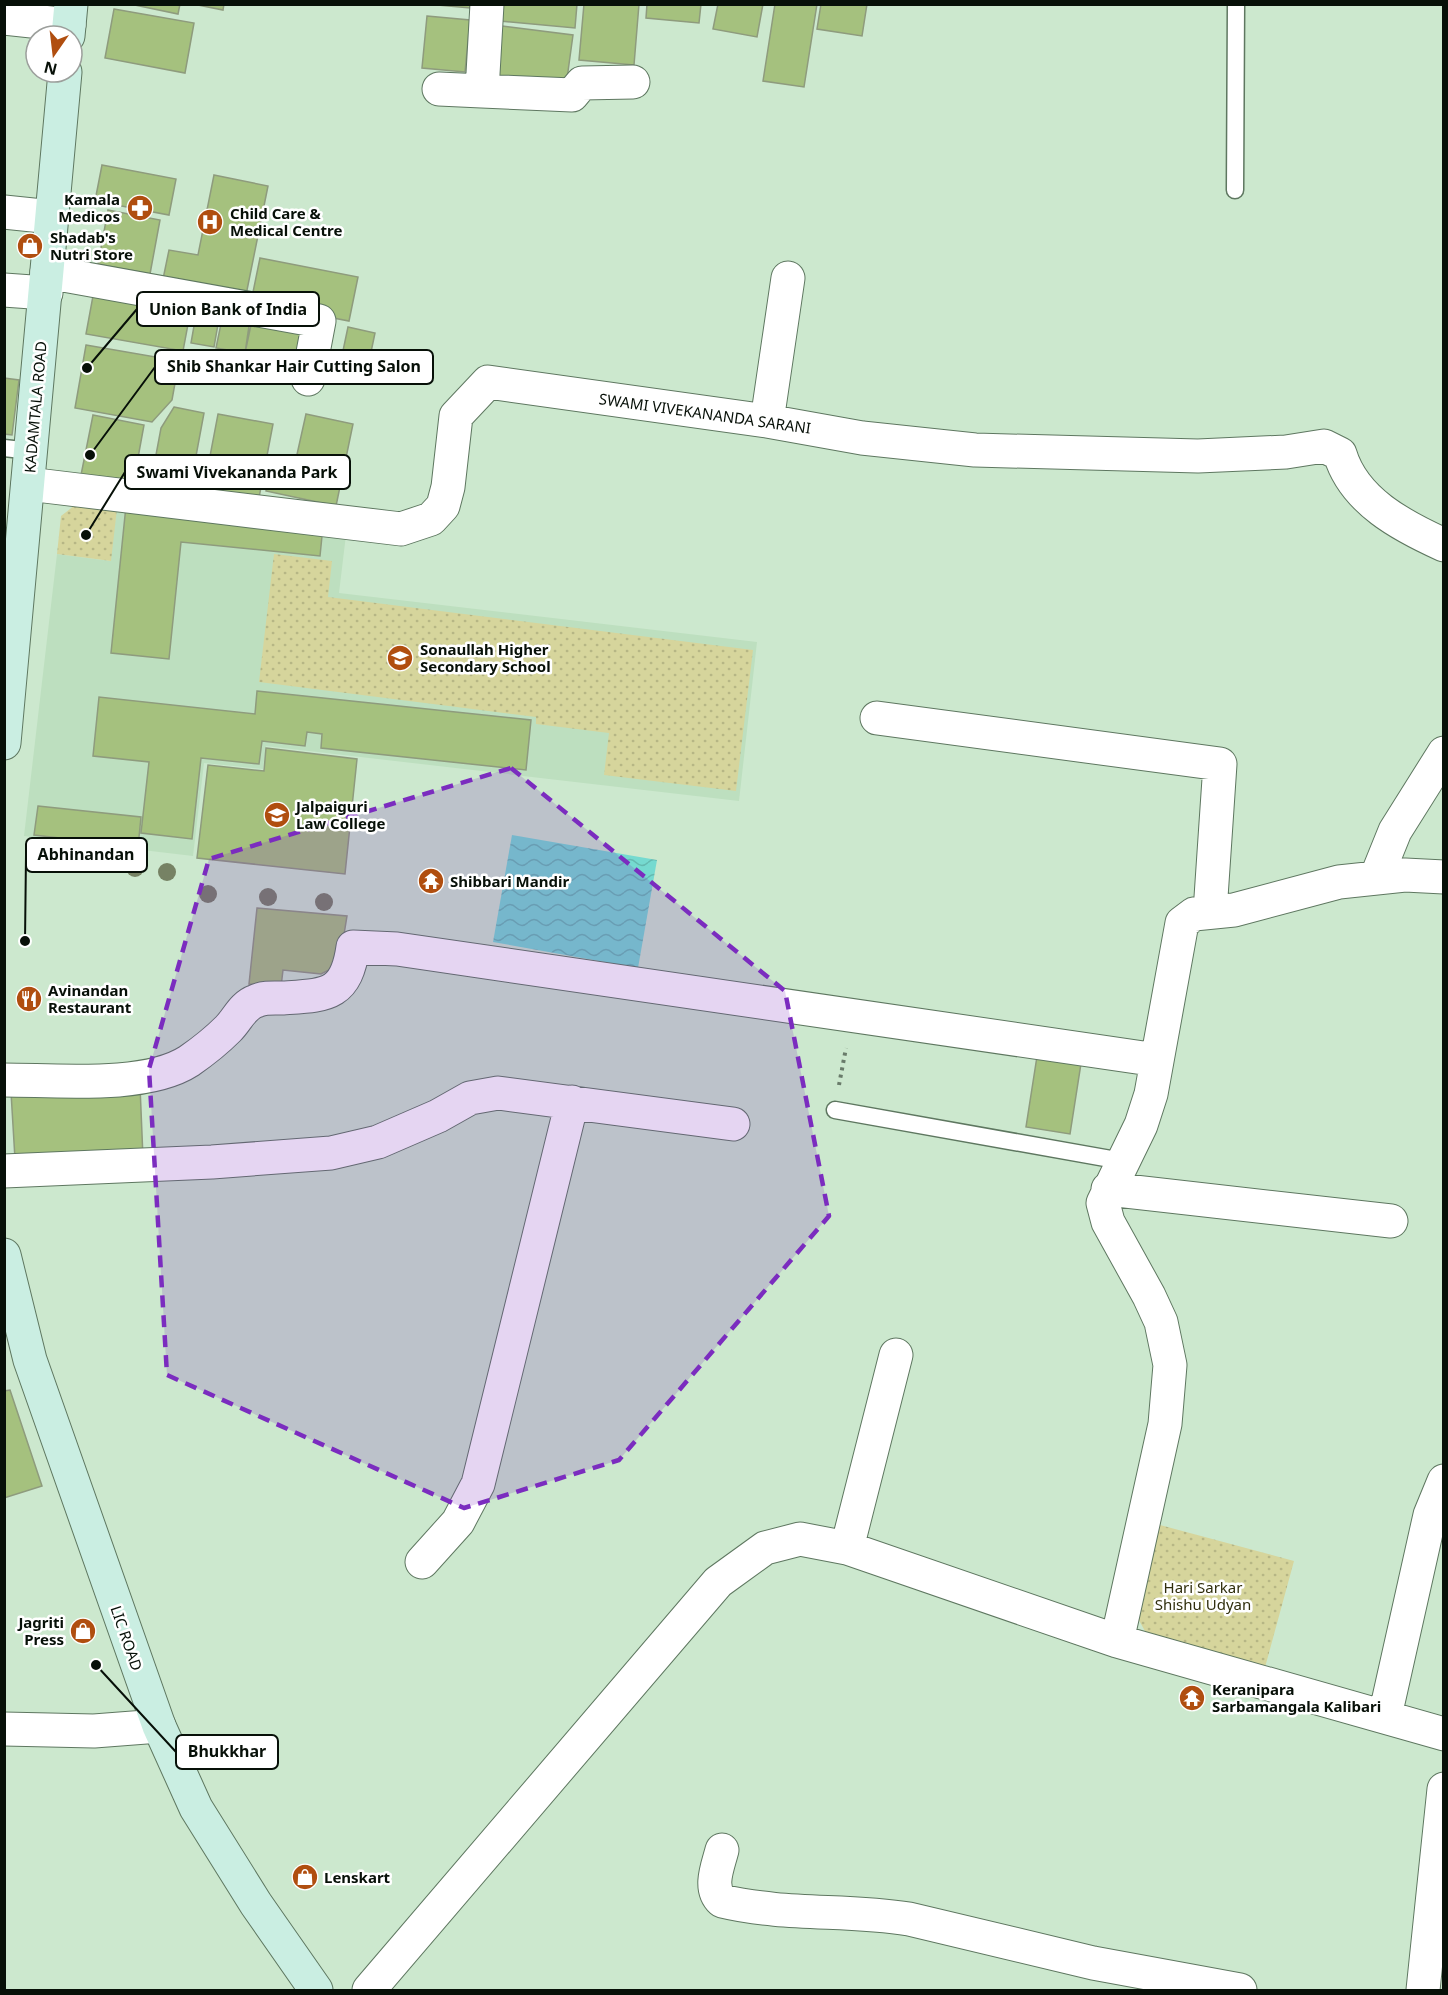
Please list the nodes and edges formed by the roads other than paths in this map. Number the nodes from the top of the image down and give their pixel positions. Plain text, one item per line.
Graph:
1 (487, 4) edge
2 (1236, 4) edge
3 (4, 18) edge
4 (69, 22) edge
5 (633, 82) dead end
6 (64, 84) edge
7 (440, 89) dead end
8 (482, 91) junction
9 (1235, 190) dead end
10 (4, 212) edge
11 (52, 217) junction
12 (788, 278) dead end
13 (46, 282) junction
14 (4, 290) edge
15 (308, 379) dead end
16 (767, 421) junction
17 (18, 449) edge
18 (28, 484) junction
19 (1443, 545) edge
20 (877, 718) dead end
21 (4, 743) edge
22 (1443, 753) edge
23 (1443, 877) edge
24 (1377, 878) junction
25 (1210, 912) junction
26 (1157, 1060) junction
27 (4, 1080) edge
28 (572, 1102) junction
29 (835, 1110) road end
30 (733, 1124) dead end
31 (4, 1171) edge
32 (1115, 1175) junction
33 (1391, 1221) dead end
34 (4, 1255) edge
35 (896, 1355) dead end
36 (1443, 1481) edge
37 (847, 1548) junction
38 (422, 1562) dead end
39 (1117, 1641) junction
40 (1385, 1716) junction
41 (159, 1726) junction
42 (4, 1730) edge
43 (1443, 1734) edge
44 (1443, 1789) edge
45 (722, 1850) dead end
46 (316, 1990) edge
47 (369, 1990) edge
48 (1240, 1990) edge
49 (1423, 1990) edge

1 - 8 street
2 - 9 lane
3 - 4 street
5 - 8 street
6 - 11 main road, KADAMTALA ROAD
7 - 8 street
10 - 11 street
11 - 13 main road, KADAMTALA ROAD
12 - 16 street
13 - 14 street
13 - 15 street
13 - 17 main road, KADAMTALA ROAD
16 - 18 street, SWAMI VIVEKANANDA SARANI
16 - 19 street, SWAMI VIVEKANANDA SARANI
17 - 18 main road, KADAMTALA ROAD
18 - 21 main road, KADAMTALA ROAD
20 - 25 street
22 - 24 street
23 - 24 street
24 - 25 street
25 - 26 street
26 - 27 street
26 - 32 street
28 - 30 street
28 - 31 street
28 - 38 street
29 - 32 lane
32 - 33 street
32 - 39 street
34 - 41 main road, LIC ROAD
35 - 37 street
36 - 40 street
37 - 39 street
37 - 47 street
39 - 40 street
40 - 43 street
41 - 42 street
41 - 46 main road, LIC ROAD
44 - 49 street
45 - 48 street

